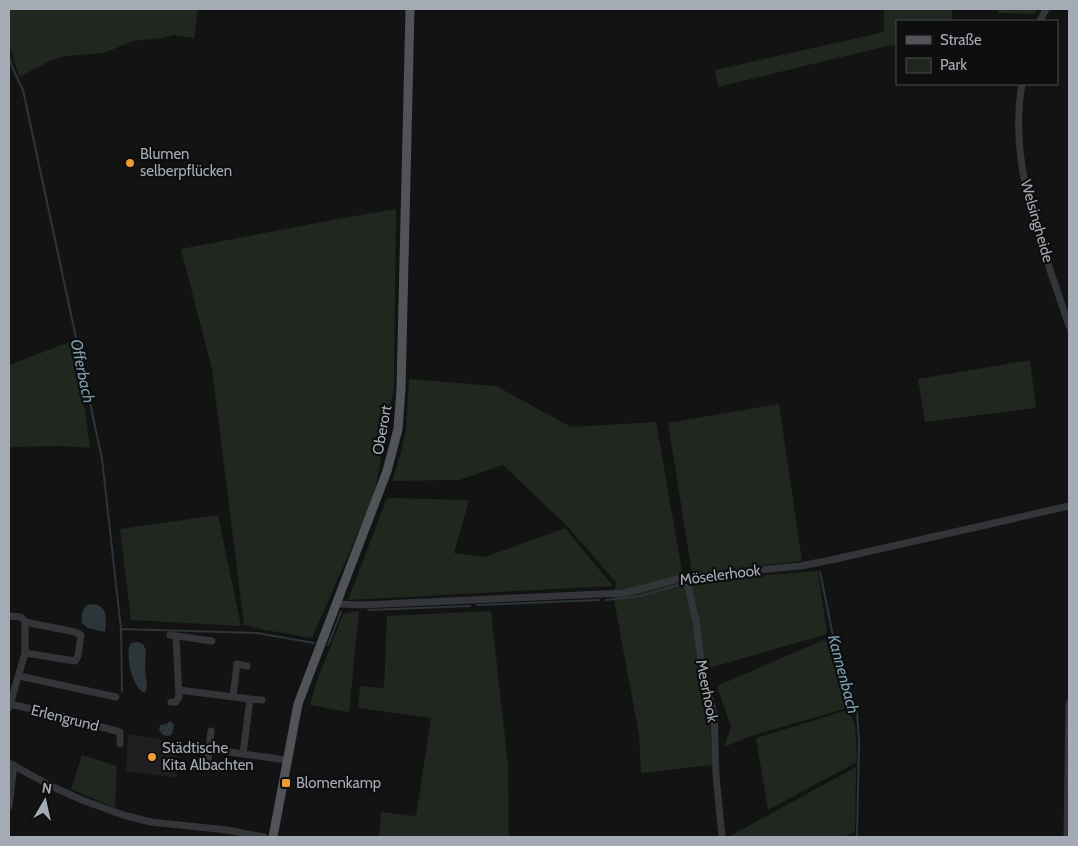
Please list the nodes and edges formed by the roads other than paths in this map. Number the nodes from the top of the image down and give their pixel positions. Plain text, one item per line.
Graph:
1 (410, 9) edge
2 (1022, 85) edge
3 (1069, 326) edge
4 (1069, 506) edge
5 (686, 577) junction
6 (337, 602) junction
7 (9, 616) edge
8 (25, 622) junction
9 (212, 641) dead end
10 (26, 653) junction
11 (247, 666) dead end
12 (19, 676) junction
13 (179, 690) junction
14 (116, 697) dead end
15 (233, 697) junction
16 (250, 699) junction
17 (262, 700) dead end
18 (171, 702) dead end
19 (1069, 703) edge
20 (9, 706) edge
21 (211, 731) dead end
22 (120, 744) dead end
23 (209, 749) junction
24 (243, 754) junction
25 (287, 760) junction
26 (11, 764) edge
27 (207, 768) dead end
28 (9, 806) edge
29 (264, 837) edge
30 (273, 837) edge
31 (722, 837) edge
32 (1067, 837) edge

1 - 6 main road, Oberort
2 - 3 street, Welsingheide
4 - 5 street, Möselerhook
5 - 6 street, Möselerhook
5 - 31 street, Meerhook
6 - 25 main road, Oberort
7 - 8 street
8 - 10 street
8 - 10 street
9 - 13 street
10 - 12 street
11 - 15 street
12 - 14 street, Erlengrund
12 - 20 street
13 - 15 street
13 - 18 street
15 - 16 street
16 - 17 street
16 - 24 street
19 - 32 street
20 - 22 street, Erlengrund
21 - 23 street
23 - 24 street
23 - 27 street
24 - 25 street
25 - 30 main road, Oberort
26 - 28 street
26 - 29 street

